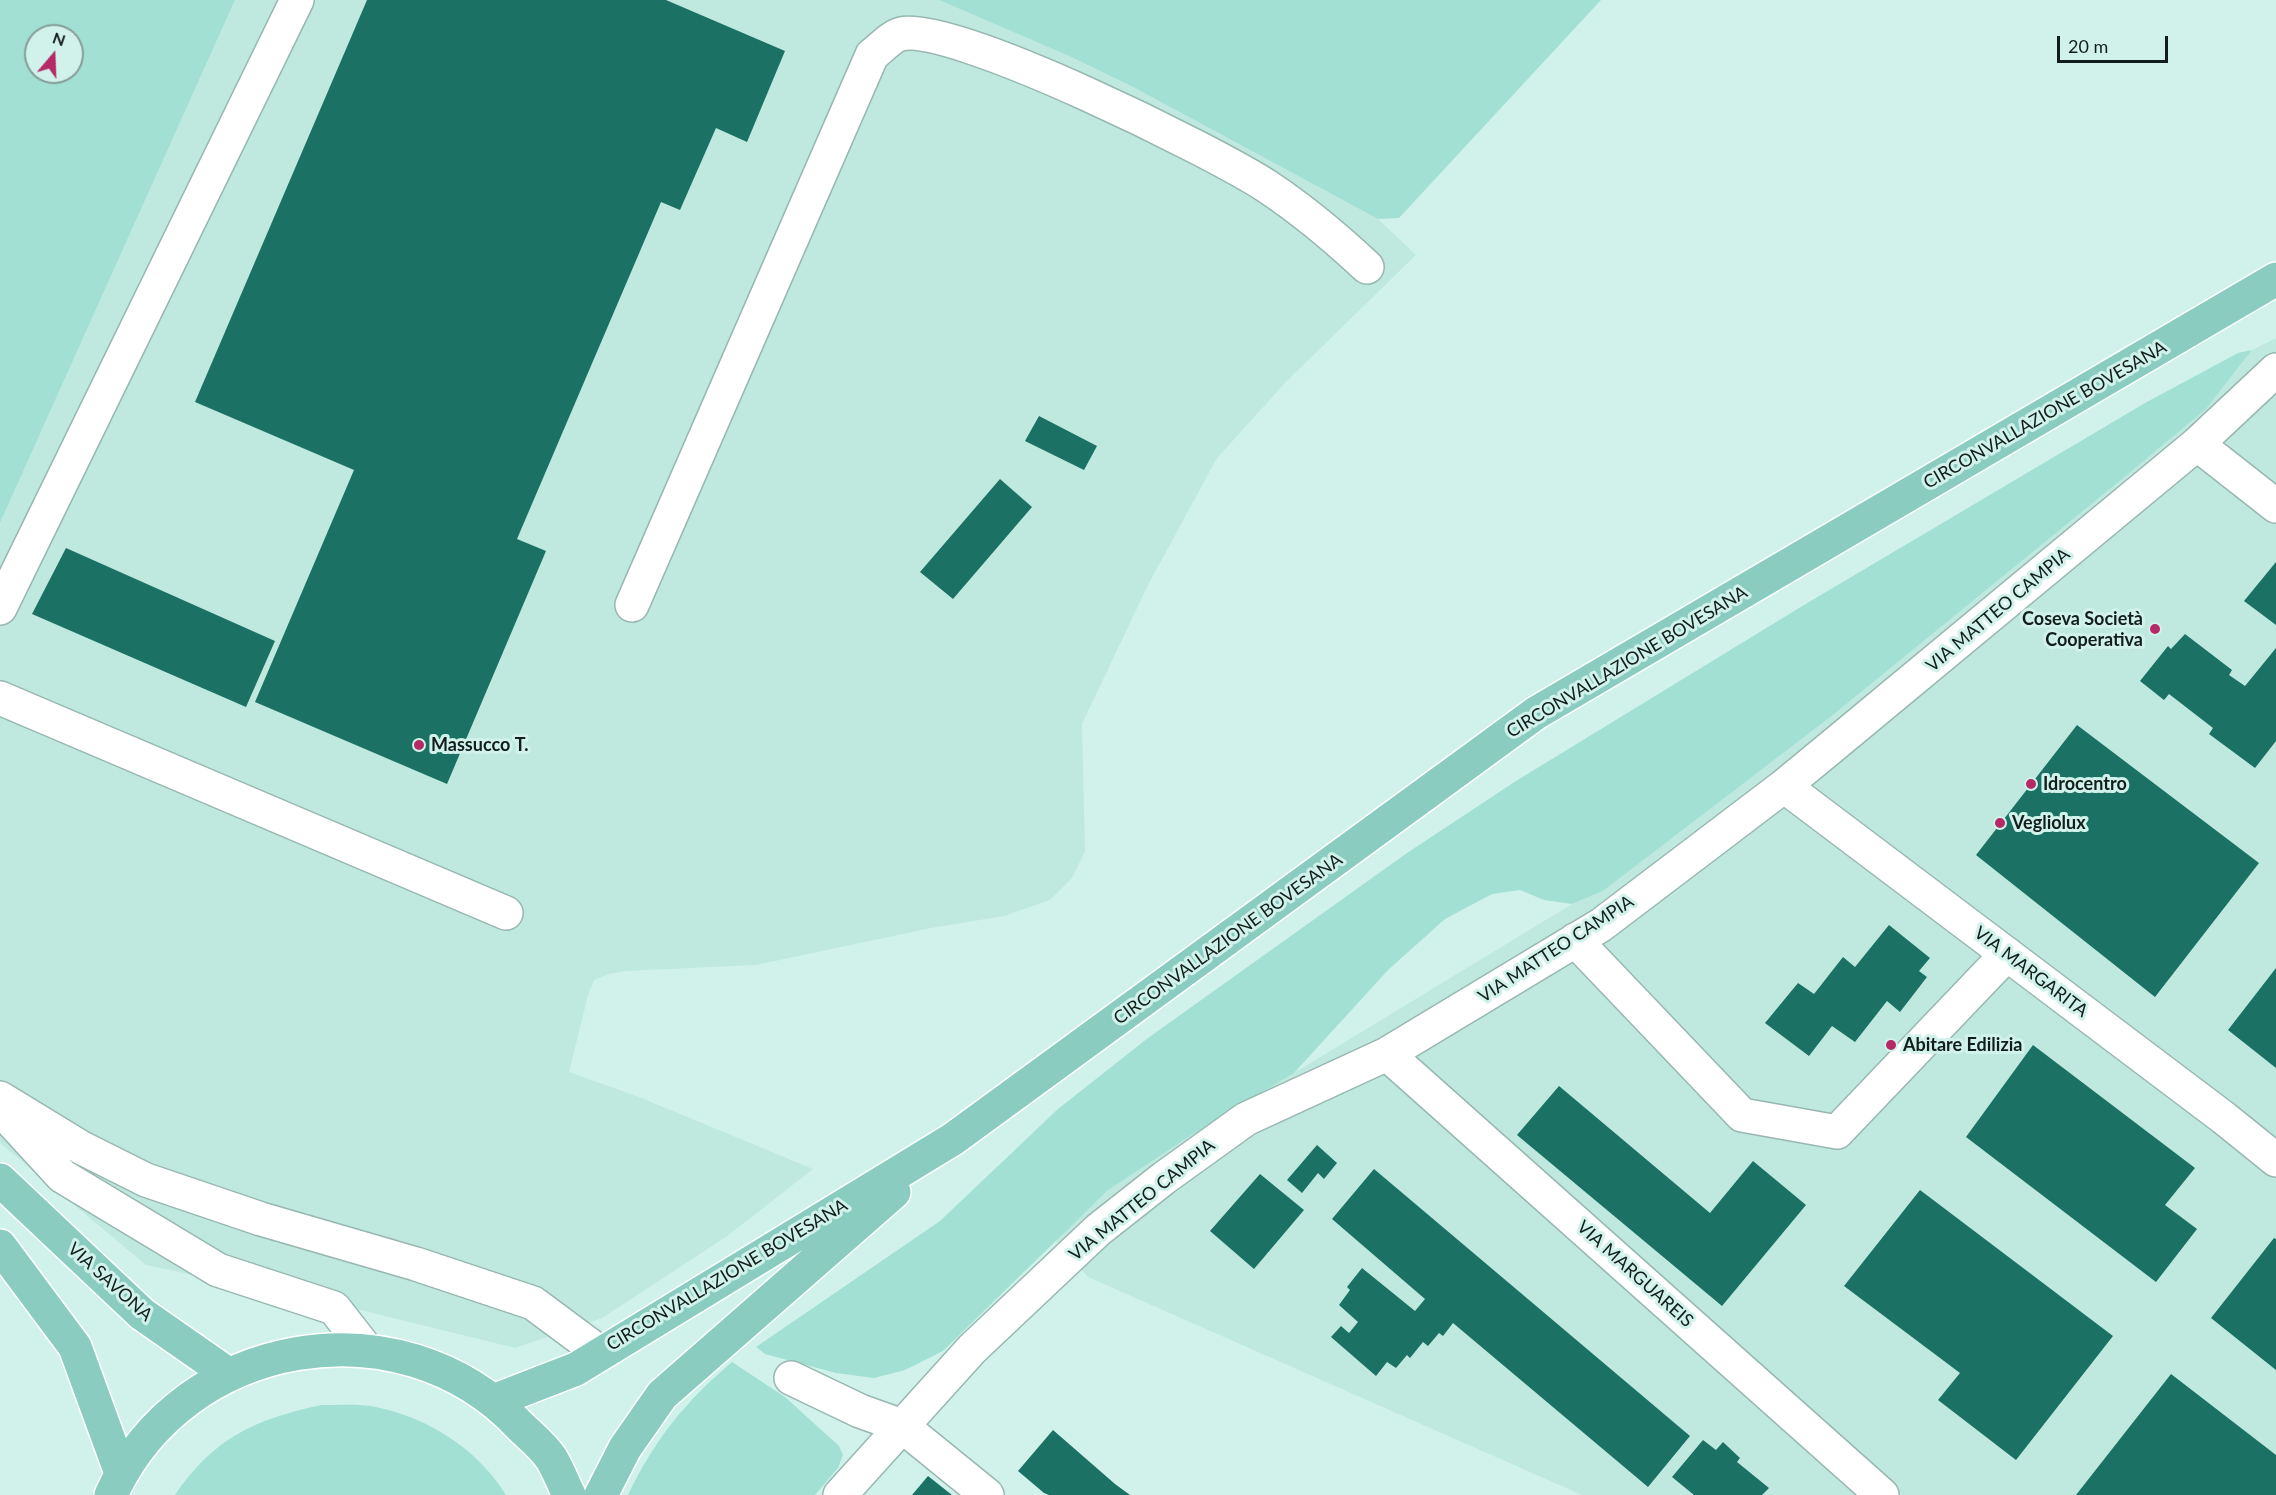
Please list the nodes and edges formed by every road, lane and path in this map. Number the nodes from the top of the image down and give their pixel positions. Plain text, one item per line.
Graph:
1 (297, 0) edge
2 (1368, 267) dead end
3 (2276, 279) edge
4 (2276, 370) edge
5 (2197, 444) junction
6 (2276, 506) edge
7 (632, 605) dead end
8 (0, 608) edge
9 (0, 698) edge
10 (1784, 786) junction
11 (507, 913) dead end
12 (1575, 940) junction
13 (2007, 954) junction
14 (1387, 1054) junction
15 (0, 1098) edge
16 (0, 1109) edge
17 (953, 1139) junction
18 (2276, 1160) edge
19 (0, 1180) edge
20 (0, 1246) edge
21 (366, 1349) junction
22 (599, 1352) junction
23 (228, 1374) junction
24 (792, 1378) dead end
25 (496, 1400) junction
26 (902, 1426) junction
27 (116, 1484) edge
28 (569, 1495) edge
29 (601, 1495) edge
30 (840, 1495) edge
31 (987, 1495) edge
32 (1882, 1495) edge

1 - 8 street
2 - 7 street
3 - 17 main road, CIRCONVALLAZIONE BOVESANA
4 - 5 street, VIA MATTEO CAMPIA
5 - 6 street
5 - 10 street, VIA MATTEO CAMPIA
9 - 11 street
10 - 12 street, VIA MATTEO CAMPIA
10 - 13 street, VIA MARGARITA
12 - 13 street
12 - 14 street, VIA MATTEO CAMPIA
13 - 18 street, VIA MARGARITA
14 - 26 street, VIA MATTEO CAMPIA
14 - 32 street, VIA MARGUAREIS
15 - 22 street
16 - 21 street
17 - 22 main road, CIRCONVALLAZIONE BOVESANA
17 - 29 main road, CIRCONVALLAZIONE BOVESANA
19 - 23 main road, VIA SAVONA
20 - 27 main road
21 - 23 main road
21 - 25 main road
22 - 25 main road, CIRCONVALLAZIONE BOVESANA
23 - 27 main road
24 - 26 street
25 - 28 main road
26 - 30 street, VIA MATTEO CAMPIA
26 - 31 street

